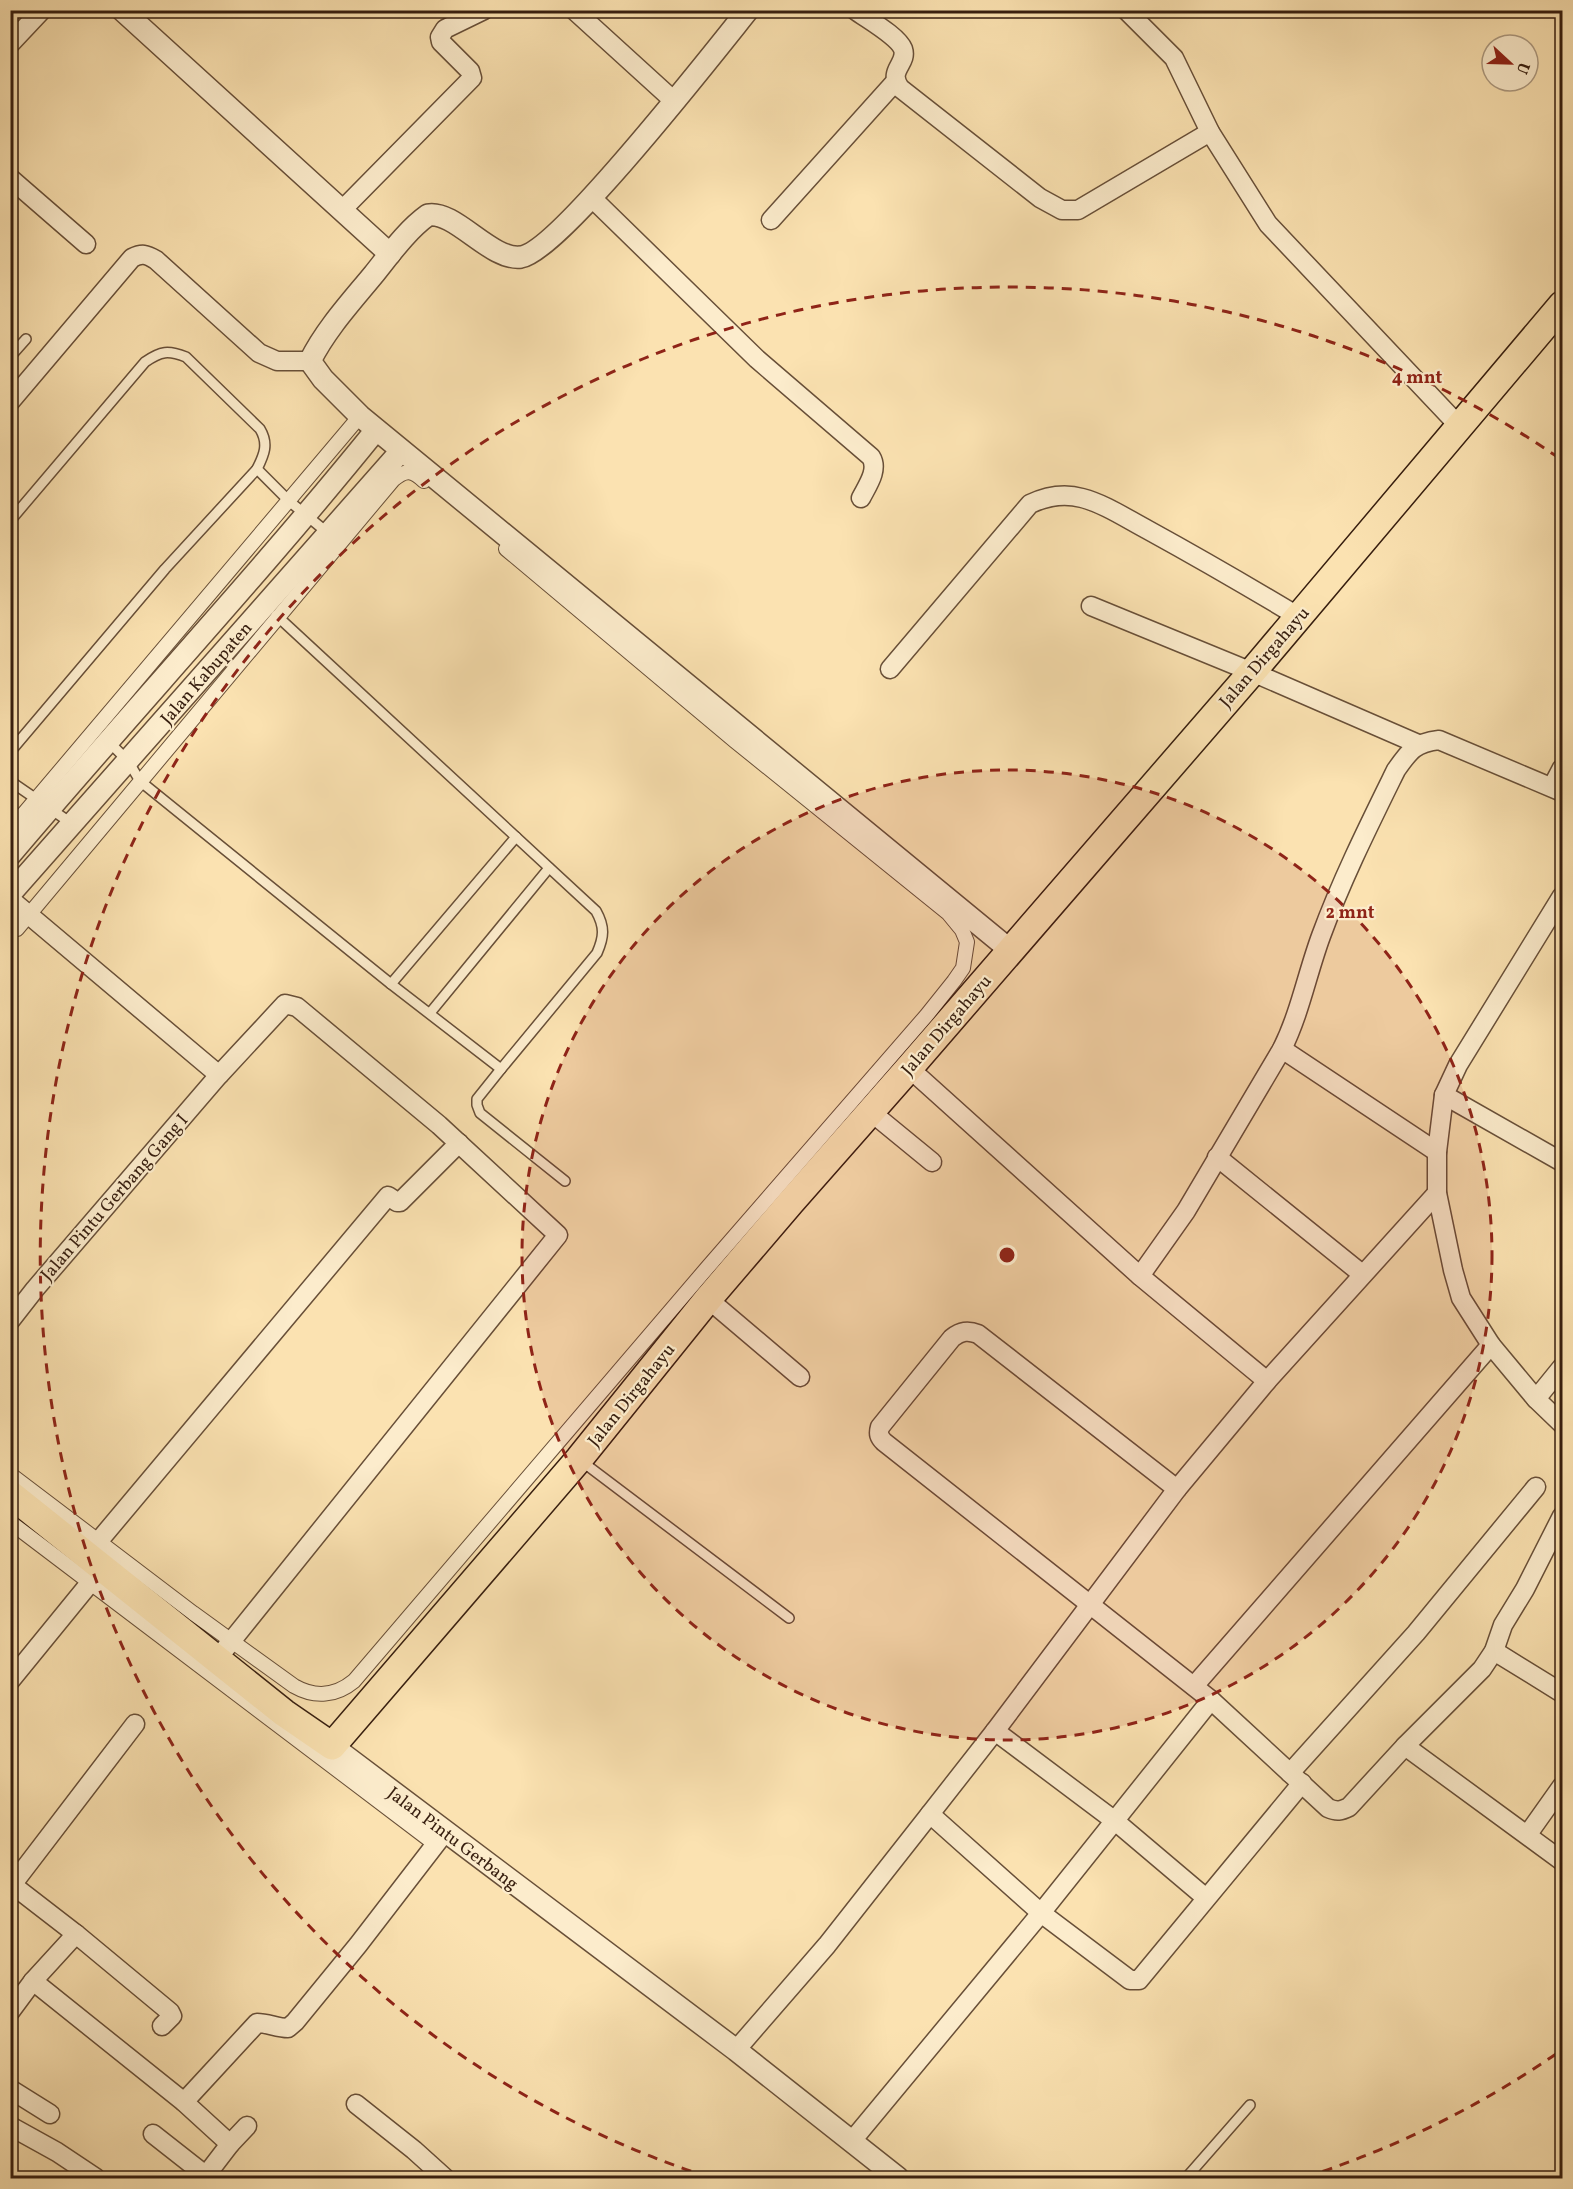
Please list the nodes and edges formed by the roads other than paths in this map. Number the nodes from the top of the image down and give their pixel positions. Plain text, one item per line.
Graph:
1 (42, 10) edge
2 (122, 10) edge
3 (484, 10) edge
4 (574, 10) edge
5 (748, 10) edge
6 (855, 10) edge
7 (1126, 10) edge
8 (10, 44) edge
9 (895, 81) junction
10 (674, 101) junction
11 (1210, 132) junction
12 (10, 178) edge
13 (591, 196) junction
14 (342, 210) junction
15 (771, 220) dead end
16 (86, 244) dead end
17 (390, 254) junction
18 (1563, 305) edge
19 (26, 339) dead end
20 (10, 357) edge
21 (310, 361) junction
22 (10, 402) edge
23 (368, 423) junction
24 (1460, 427) junction
25 (401, 451) junction
26 (257, 469) junction
27 (861, 498) dead end
28 (289, 501) junction
29 (306, 516) junction
30 (10, 521) edge
31 (328, 534) junction
32 (260, 600) junction
33 (1091, 606) dead end
34 (1299, 617) junction
35 (890, 669) dead end
36 (1252, 672) junction
37 (109, 742) junction
38 (1418, 744) junction
39 (10, 752) edge
40 (128, 761) junction
41 (1563, 768) edge
42 (10, 781) edge
43 (140, 781) junction
44 (1557, 790) edge
45 (43, 803) junction
46 (71, 823) junction
47 (10, 830) edge
48 (516, 837) junction
49 (10, 855) edge
50 (549, 868) junction
51 (10, 894) edge
52 (1563, 896) edge
53 (10, 900) edge
54 (29, 915) junction
55 (10, 924) edge
56 (1010, 950) junction
57 (392, 984) junction
58 (429, 1013) junction
59 (1282, 1049) junction
60 (909, 1068) junction
61 (501, 1069) junction
62 (219, 1075) junction
63 (1444, 1095) junction
64 (871, 1112) junction
65 (459, 1143) junction
66 (1437, 1152) junction
67 (1217, 1157) junction
68 (932, 1162) dead end
69 (1563, 1162) edge
70 (565, 1182) dead end
71 (1437, 1194) junction
72 (1362, 1274) junction
73 (1140, 1276) junction
74 (708, 1299) junction
75 (10, 1321) edge
76 (1491, 1345) junction
77 (1563, 1367) edge
78 (800, 1377) dead end
79 (1267, 1381) junction
80 (1536, 1399) junction
81 (1563, 1424) edge
82 (579, 1459) junction
83 (10, 1474) edge
84 (1536, 1487) dead end
85 (1177, 1488) junction
86 (10, 1494) edge
87 (1563, 1516) edge
88 (10, 1522) edge
89 (94, 1561) junction
90 (1091, 1604) junction
91 (789, 1618) dead end
92 (224, 1650) junction
93 (1494, 1650) junction
94 (10, 1682) edge
95 (1194, 1686) junction
96 (1563, 1693) edge
97 (1211, 1700) junction
98 (135, 1724) dead end
99 (995, 1731) junction
100 (332, 1746) junction
101 (1405, 1746) junction
102 (1296, 1778) junction
103 (1563, 1786) edge
104 (930, 1814) junction
105 (1115, 1821) junction
106 (1528, 1834) junction
107 (440, 1838) junction
108 (1563, 1861) edge
109 (11, 1884) edge
110 (1206, 1898) junction
111 (1041, 1913) junction
112 (76, 1934) junction
113 (33, 1981) junction
114 (10, 2012) edge
115 (162, 2026) dead end
116 (736, 2050) junction
117 (10, 2089) edge
118 (184, 2102) junction
119 (356, 2104) dead end
120 (1250, 2105) dead end
121 (50, 2114) dead end
122 (10, 2126) edge
123 (247, 2126) dead end
124 (153, 2134) dead end
125 (851, 2142) junction
126 (230, 2144) junction
127 (96, 2178) edge
128 (206, 2178) edge
129 (445, 2178) edge
130 (898, 2178) edge
131 (1186, 2178) edge

1 - 8 street
2 - 14 street
3 - 14 street
4 - 10 street
5 - 10 street
6 - 9 street
7 - 11 street
9 - 11 street
9 - 15 street
10 - 13 street
11 - 24 street
12 - 16 street
13 - 17 street
13 - 27 street
14 - 17 street
17 - 21 street
18 - 24 main road, Jalan Dirgahayu
19 - 20 lane
21 - 22 street
21 - 23 street
23 - 25 street
23 - 28 street
23 - 29 street, Jalan Kabupaten
24 - 34 main road, Jalan Dirgahayu
25 - 31 street, Jalan Kabupaten
25 - 56 street
26 - 28 lane
26 - 30 lane
26 - 39 lane
28 - 29 lane
28 - 45 street
29 - 31 lane
29 - 32 street, Jalan Kabupaten
31 - 32 street, Jalan Kabupaten
32 - 37 street, Jalan Kabupaten
32 - 40 street, Jalan Kabupaten
32 - 43 street
32 - 48 lane
32 - 92 street
33 - 36 street
34 - 35 street
34 - 36 main road, Jalan Dirgahayu
36 - 38 street
36 - 56 main road, Jalan Dirgahayu
37 - 40 lane
37 - 45 street, Jalan Kabupaten
38 - 44 street
38 - 59 street
40 - 43 lane
40 - 46 street, Jalan Kabupaten
41 - 44 street
42 - 45 lane
43 - 54 street
43 - 57 lane
45 - 46 lane
45 - 47 street
45 - 49 street, Jalan Kabupaten
46 - 51 street, Jalan Kabupaten
48 - 50 lane
48 - 57 lane
50 - 58 lane
50 - 61 lane
52 - 63 street
53 - 54 street
54 - 55 street
54 - 62 street
56 - 60 main road, Jalan Dirgahayu
57 - 58 lane
58 - 61 lane
59 - 66 street
59 - 67 street
60 - 64 main road, Jalan Dirgahayu
60 - 73 street
61 - 70 lane
62 - 65 street, Jalan Pintu Gerbang Gang I
62 - 75 street, Jalan Pintu Gerbang Gang I
63 - 66 street
63 - 69 street
64 - 68 street
64 - 74 main road, Jalan Dirgahayu
65 - 89 street
65 - 92 street
66 - 71 street
67 - 72 street
67 - 73 street
71 - 72 street
71 - 76 street
72 - 79 street
73 - 79 street
74 - 78 street
74 - 82 main road, Jalan Dirgahayu
76 - 80 street
76 - 95 street
77 - 80 street
79 - 85 street
80 - 81 street
82 - 91 lane
82 - 100 main road, Jalan Dirgahayu
83 - 89 street
84 - 102 street
85 - 90 street
85 - 90 street
86 - 89 main road, Jalan Pintu Gerbang
87 - 93 street
88 - 89 street
89 - 92 main road, Jalan Pintu Gerbang
89 - 94 street
89 - 107 street
90 - 95 street
90 - 99 street
92 - 100 main road, Jalan Pintu Gerbang
93 - 96 street
93 - 101 street
95 - 97 street
97 - 102 street
97 - 105 street
98 - 109 street
99 - 104 street
99 - 105 street
100 - 107 street, Jalan Pintu Gerbang
101 - 102 street
101 - 106 street
102 - 110 street
103 - 106 street
104 - 111 street
104 - 116 street
105 - 110 street
105 - 111 street
106 - 108 street
107 - 116 street, Jalan Pintu Gerbang
107 - 118 street
109 - 112 street
110 - 111 street
111 - 125 street
112 - 113 street
112 - 115 street
113 - 114 street
113 - 118 street
116 - 125 street, Jalan Pintu Gerbang
117 - 121 street
118 - 126 street
119 - 129 street
120 - 131 lane
122 - 127 street
123 - 126 street
124 - 128 street
125 - 130 street, Jalan Pintu Gerbang
126 - 128 street

